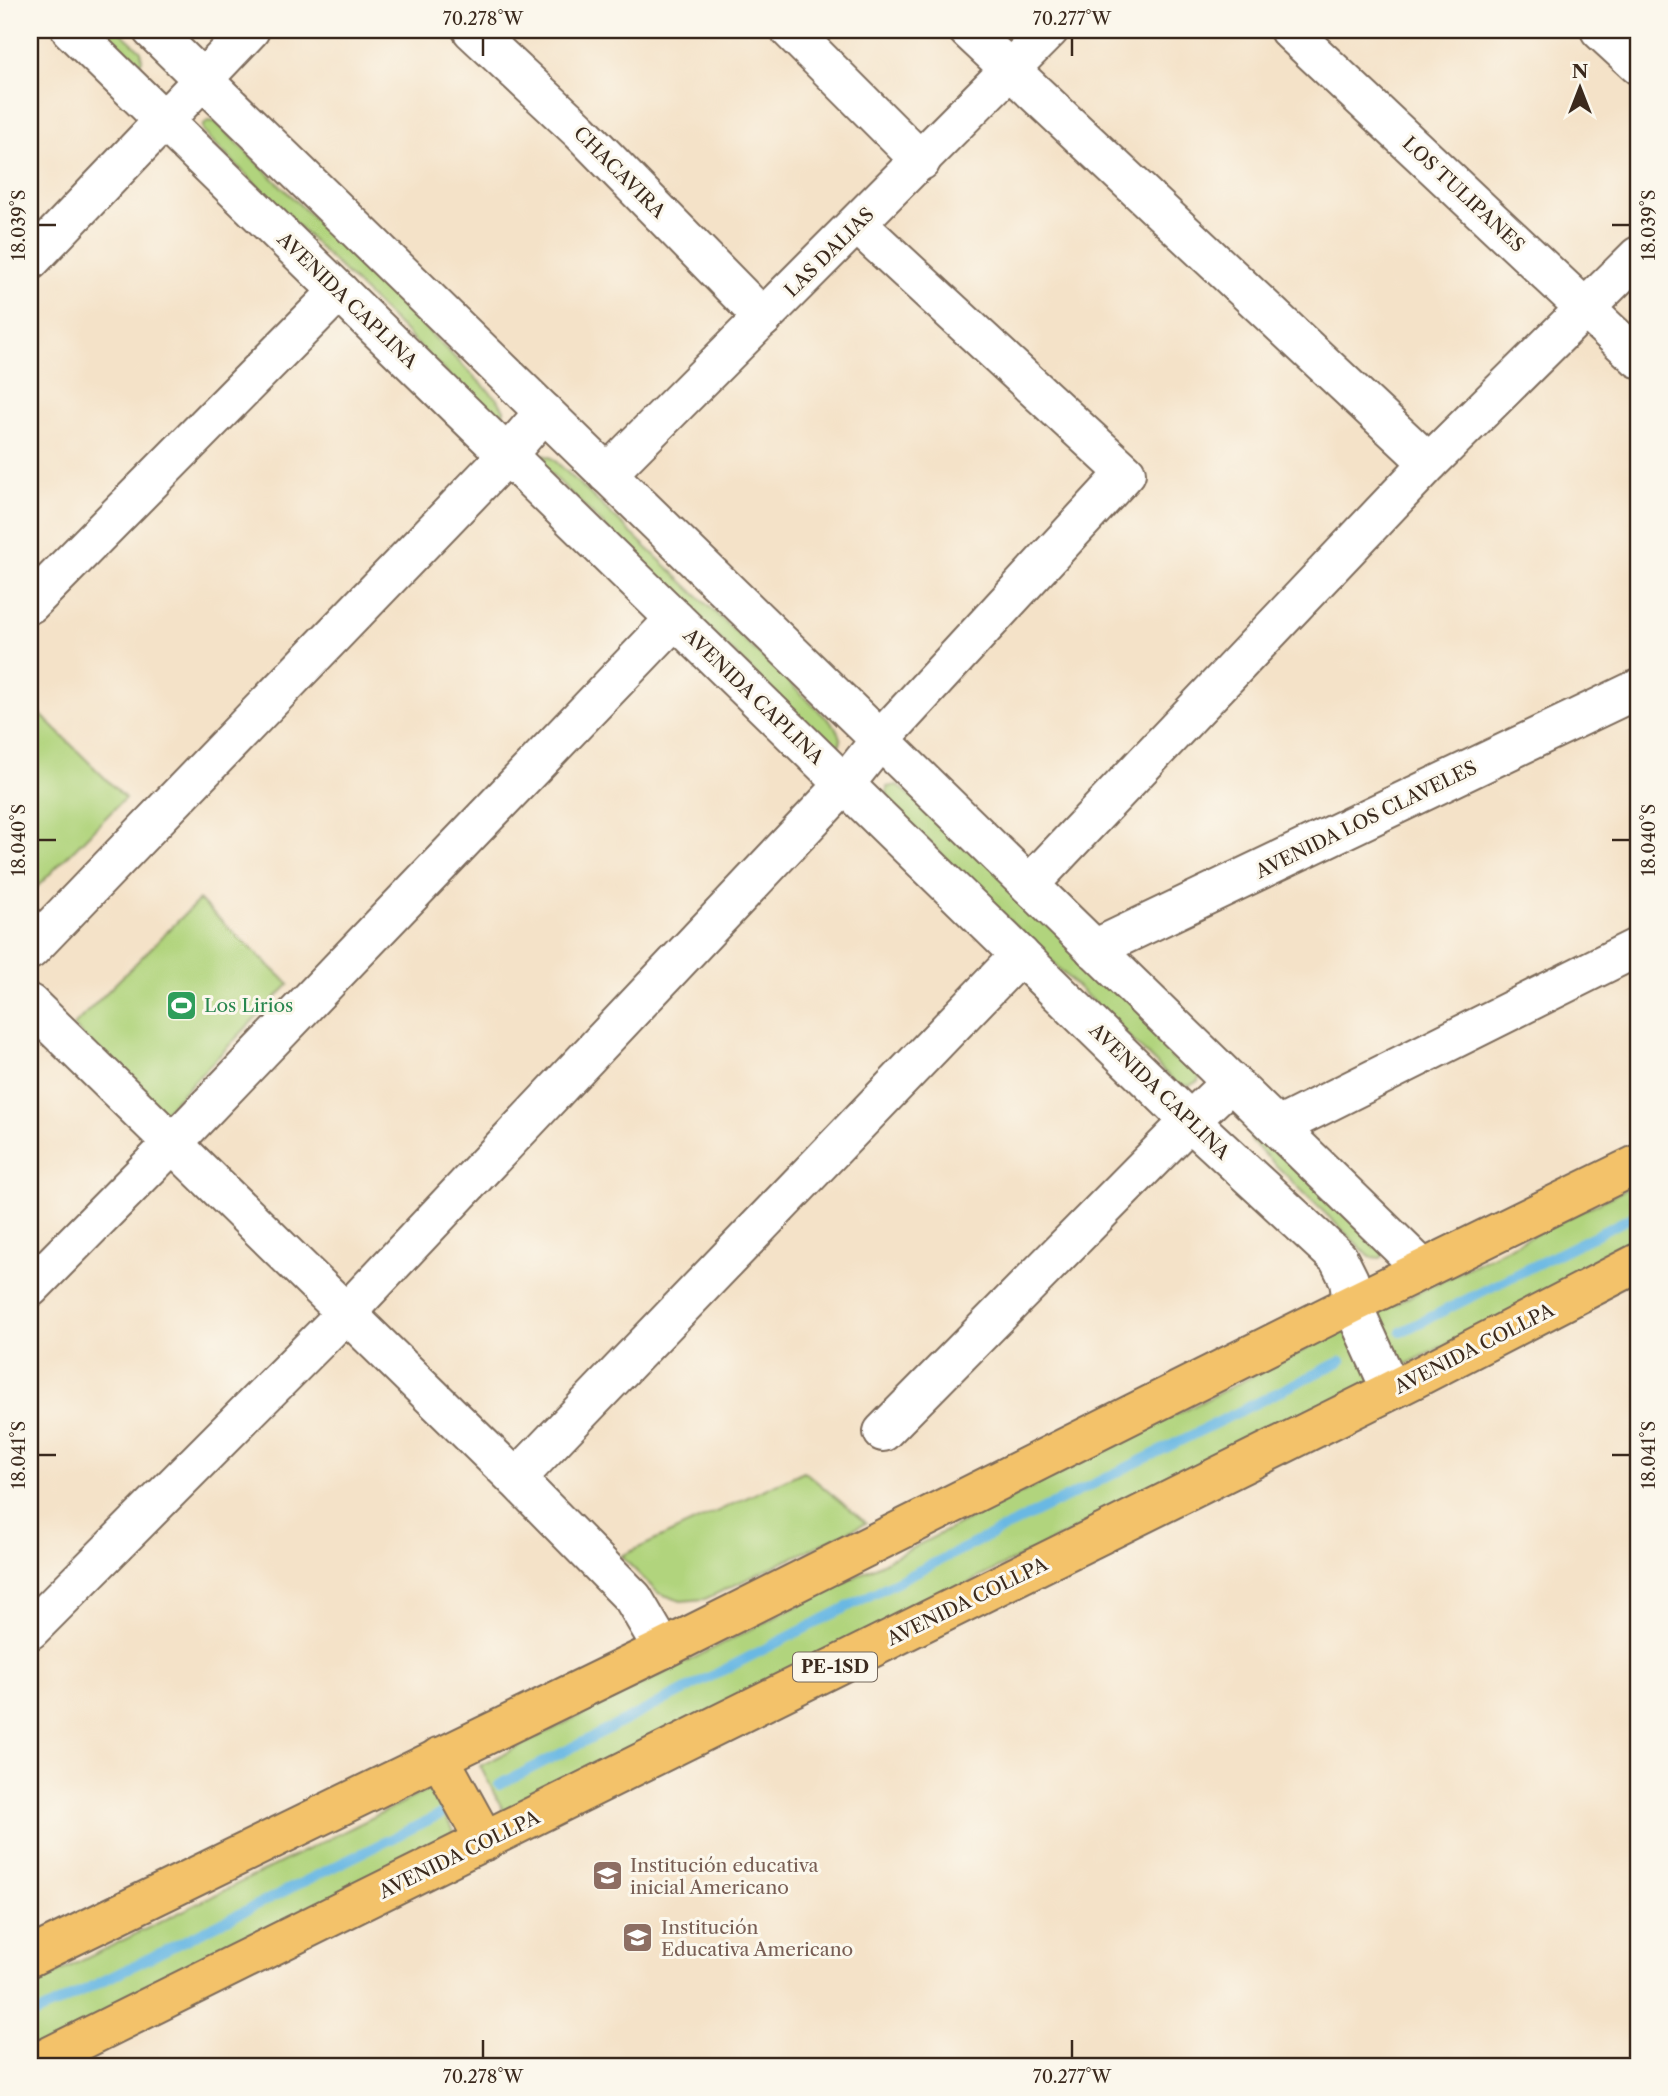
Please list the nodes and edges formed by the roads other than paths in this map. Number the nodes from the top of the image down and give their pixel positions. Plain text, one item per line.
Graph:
1 (71, 30) edge
2 (152, 30) edge
3 (250, 30) edge
4 (472, 30) edge
5 (790, 30) edge
6 (968, 30) edge
7 (1049, 30) edge
8 (1289, 30) edge
9 (1600, 30) edge
10 (1638, 65) edge
11 (1011, 70) junction
12 (203, 79) junction
13 (164, 120) junction
14 (921, 160) junction
15 (857, 224) junction
16 (1638, 256) edge
17 (30, 261) edge
18 (339, 291) junction
19 (1585, 308) junction
20 (763, 318) junction
21 (1638, 358) edge
22 (544, 412) junction
23 (507, 455) junction
24 (1429, 463) junction
25 (607, 474) junction
26 (30, 604) edge
27 (676, 619) junction
28 (1638, 689) edge
29 (880, 740) junction
30 (845, 784) junction
31 (1029, 885) junction
32 (1638, 947) edge
33 (1094, 948) junction
34 (30, 950) edge
35 (1020, 955) junction
36 (30, 1004) edge
37 (1231, 1082) junction
38 (1190, 1121) junction
39 (1278, 1127) junction
40 (172, 1144) junction
41 (1638, 1164) edge
42 (1638, 1263) edge
43 (1423, 1269) junction
44 (30, 1288) edge
45 (1352, 1304) junction
46 (346, 1313) junction
47 (1391, 1390) junction
48 (883, 1432) dead end
49 (516, 1479) junction
50 (30, 1630) edge
51 (663, 1649) junction
52 (439, 1757) junction
53 (485, 1841) junction
54 (30, 1957) edge
55 (30, 2066) edge

1 - 13 street, AVENIDA CAPLINA
2 - 12 street
3 - 12 street
4 - 20 street, CHACAVIRA
5 - 14 street
6 - 11 street
7 - 11 street, LAS DALIAS
8 - 19 street, LOS TULIPANES
9 - 10 street
11 - 14 street, LAS DALIAS
11 - 24 street
12 - 13 street
12 - 22 street
13 - 17 street
13 - 18 street, AVENIDA CAPLINA
14 - 15 street, LAS DALIAS
15 - 20 street, LAS DALIAS
15 - 29 street
16 - 19 street
18 - 23 street, AVENIDA CAPLINA
18 - 26 street
19 - 21 street, LOS TULIPANES
19 - 24 street
20 - 25 street, LAS DALIAS
22 - 23 street
22 - 25 street
23 - 27 street, AVENIDA CAPLINA
23 - 34 street
24 - 31 street
25 - 29 street
27 - 30 street, AVENIDA CAPLINA
27 - 40 street
28 - 33 street, AVENIDA LOS CLAVELES
29 - 30 street
29 - 31 street
30 - 35 street, AVENIDA CAPLINA
30 - 46 street
31 - 33 street
32 - 39 street
33 - 37 street
35 - 38 street, AVENIDA CAPLINA
35 - 49 street
36 - 40 street
37 - 38 street
37 - 39 street
38 - 45 street, AVENIDA CAPLINA
38 - 48 street
39 - 43 street
40 - 44 street
40 - 46 street
41 - 43 highway
42 - 47 highway, AVENIDA COLLPA / PE-1SD
43 - 45 highway
45 - 47 street, AVENIDA CAPLINA
45 - 51 highway
46 - 49 street
46 - 50 street
47 - 53 highway, AVENIDA COLLPA / PE-1SD
49 - 51 street
51 - 52 highway
52 - 53 highway
52 - 54 highway
53 - 55 highway, AVENIDA COLLPA / PE-1SD

